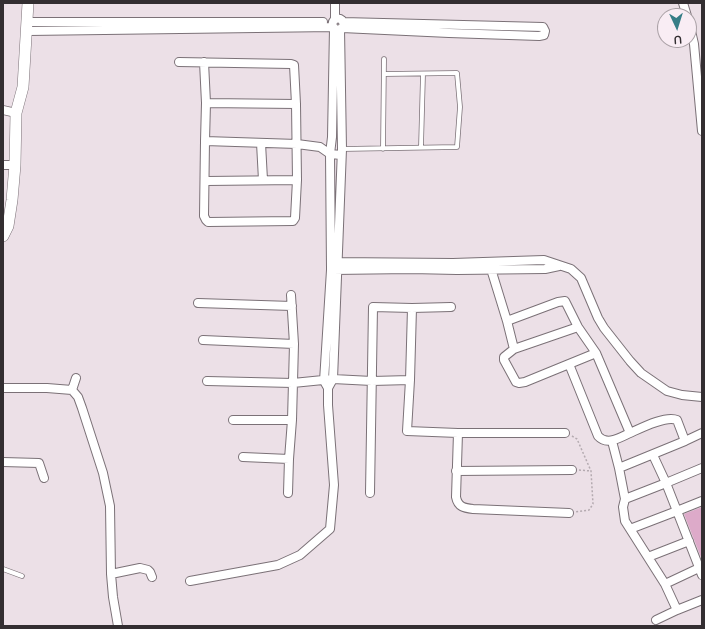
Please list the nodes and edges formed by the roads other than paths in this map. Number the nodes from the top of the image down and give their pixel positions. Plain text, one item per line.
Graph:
1 (28, 3) edge
2 (335, 3) edge
3 (340, 3) edge
4 (338, 24) junction
5 (28, 27) junction
6 (694, 48) edge
7 (384, 59) dead end
8 (179, 62) dead end
9 (204, 62) junction
10 (384, 74) junction
11 (423, 74) junction
12 (206, 102) junction
13 (296, 104) junction
14 (3, 110) edge
15 (16, 113) junction
16 (702, 131) edge
17 (332, 137) junction
18 (341, 137) junction
19 (205, 141) junction
20 (261, 143) junction
21 (297, 144) junction
22 (320, 147) junction
23 (421, 147) junction
24 (383, 149) junction
25 (342, 152) junction
26 (330, 154) junction
27 (3, 165) edge
28 (15, 165) junction
29 (263, 180) junction
30 (297, 180) junction
31 (206, 181) junction
32 (3, 236) edge
33 (334, 266) junction
34 (560, 266) junction
35 (491, 269) junction
36 (292, 295) dead end
37 (198, 303) dead end
38 (292, 306) junction
39 (451, 307) dead end
40 (412, 308) junction
41 (507, 321) junction
42 (578, 327) junction
43 (203, 340) dead end
44 (294, 344) junction
45 (514, 349) junction
46 (596, 353) junction
47 (569, 364) junction
48 (76, 378) dead end
49 (328, 380) junction
50 (410, 380) junction
51 (207, 381) dead end
52 (372, 381) junction
53 (293, 383) junction
54 (3, 388) edge
55 (72, 390) junction
56 (702, 397) edge
57 (233, 420) dead end
58 (292, 420) junction
59 (458, 433) junction
60 (565, 433) dead end
61 (630, 433) junction
62 (702, 433) edge
63 (612, 441) junction
64 (684, 441) junction
65 (653, 455) junction
66 (243, 457) dead end
67 (289, 459) junction
68 (3, 462) edge
69 (619, 468) junction
70 (702, 468) edge
71 (572, 470) road end
72 (456, 471) junction
73 (44, 478) dead end
74 (666, 483) junction
75 (370, 493) dead end
76 (288, 494) dead end
77 (624, 499) junction
78 (702, 501) edge
79 (677, 511) junction
80 (569, 513) road end
81 (630, 529) junction
82 (689, 541) junction
83 (648, 557) junction
84 (3, 569) edge
85 (701, 572) edge
86 (111, 574) junction
87 (22, 576) dead end
88 (152, 577) dead end
89 (190, 581) dead end
90 (665, 584) junction
91 (702, 600) edge
92 (677, 610) junction
93 (656, 620) dead end
94 (118, 626) edge

1 - 5 main road
2 - 4 street
3 - 4 street
4 - 4 street
4 - 5 street
4 - 17 street
4 - 18 street
5 - 15 main road
6 - 16 street
7 - 10 lane
8 - 9 street
9 - 12 street
9 - 13 street
10 - 11 lane
10 - 24 lane
11 - 23 lane
11 - 23 lane
12 - 13 street
12 - 19 street
13 - 21 street
14 - 15 street
15 - 28 main road
17 - 18 street
17 - 22 street
17 - 26 street
18 - 25 street
19 - 20 street
19 - 31 street
20 - 21 street
20 - 29 street
21 - 22 street
21 - 30 street
22 - 26 street
23 - 24 lane
24 - 25 lane
25 - 26 street
25 - 33 street
26 - 33 street
27 - 28 street
28 - 32 main road
29 - 30 street
29 - 31 street
30 - 31 street
33 - 34 street
33 - 35 street
33 - 49 street
34 - 35 street
34 - 56 street
35 - 41 street
36 - 38 street
37 - 38 street
38 - 44 street
39 - 40 street
40 - 50 street
40 - 52 street
41 - 42 street
41 - 45 street
42 - 45 street
42 - 46 street
43 - 44 street
44 - 53 street
45 - 47 street
46 - 47 street
46 - 61 street
47 - 63 street
48 - 55 street
49 - 52 street
49 - 53 street
49 - 89 street
50 - 52 street
50 - 59 street
51 - 53 street
52 - 75 street
53 - 58 street
54 - 55 street
55 - 86 street
57 - 58 street
58 - 67 street
59 - 60 street
59 - 72 street
61 - 63 street
61 - 64 street
62 - 64 street
63 - 69 street
64 - 65 street
65 - 69 street
65 - 74 street
66 - 67 street
67 - 76 street
68 - 73 street
69 - 77 street
70 - 74 street
71 - 72 street
72 - 80 street
74 - 77 street
74 - 79 street
77 - 81 street
78 - 79 street
79 - 81 street
79 - 82 street
81 - 83 street
82 - 83 street
82 - 85 street
83 - 90 street
84 - 87 lane
85 - 90 street
86 - 88 street
86 - 94 street
90 - 92 street
91 - 92 street
92 - 93 street

